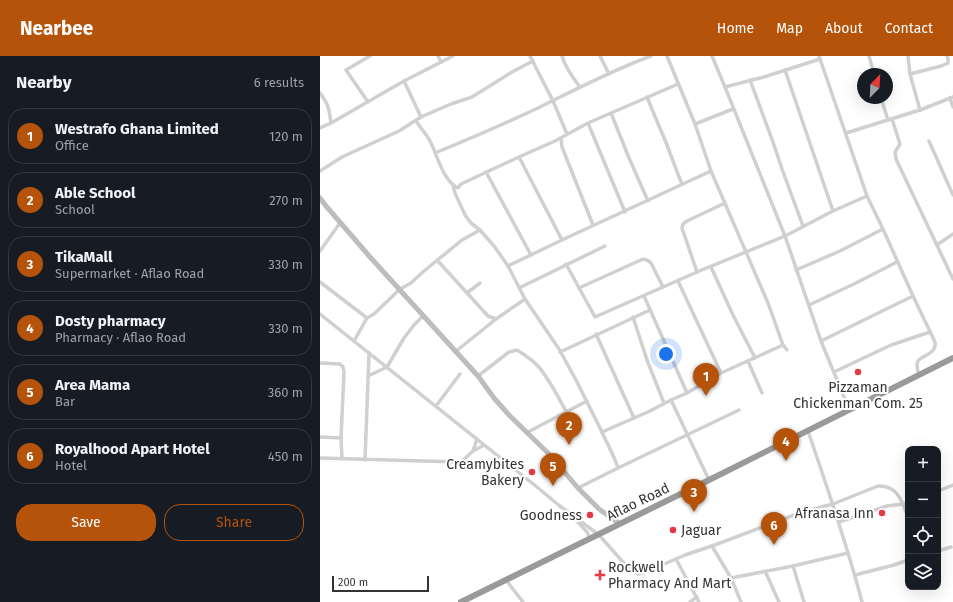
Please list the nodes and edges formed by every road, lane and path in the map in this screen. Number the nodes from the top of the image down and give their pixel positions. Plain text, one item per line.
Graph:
1 (370, 56) edge
2 (438, 56) edge
3 (453, 56) edge
4 (530, 56) edge
5 (562, 56) edge
6 (600, 56) edge
7 (651, 56) edge
8 (667, 56) edge
9 (712, 56) edge
10 (869, 56) edge
11 (908, 56) edge
12 (948, 57) edge
13 (953, 57) edge
14 (639, 58) edge
15 (820, 58) edge
16 (533, 61) junction
17 (441, 62) junction
18 (872, 68) edge
19 (785, 70) junction
20 (609, 74) junction
21 (910, 74) junction
22 (750, 80) junction
23 (404, 81) junction
24 (678, 84) junction
25 (580, 87) junction
26 (725, 87) junction
27 (320, 94) edge
28 (647, 97) junction
29 (952, 98) edge
30 (553, 101) junction
31 (368, 102) junction
32 (883, 104) edge
33 (953, 108) edge
34 (733, 109) junction
35 (920, 110) junction
36 (611, 113) junction
37 (421, 117) junction
38 (892, 119) junction
39 (888, 120) junction
40 (416, 121) junction
41 (331, 123) junction
42 (588, 123) junction
43 (695, 124) junction
44 (320, 128) edge
45 (846, 133) junction
46 (567, 134) junction
47 (562, 138) junction
48 (555, 141) junction
49 (929, 141) dead end
50 (562, 147) junction
51 (435, 153) junction
52 (519, 157) junction
53 (320, 171) edge
54 (711, 171) junction
55 (486, 172) junction
56 (682, 184) junction
57 (453, 185) junction
58 (458, 188) junction
59 (953, 195) edge
60 (456, 196) junction
61 (867, 196) junction
62 (320, 198) edge
63 (648, 200) junction
64 (725, 203) junction
65 (833, 211) junction
66 (625, 212) junction
67 (340, 223) junction
68 (594, 225) junction
69 (804, 226) junction
70 (883, 229) junction
71 (480, 230) junction
72 (953, 234) edge
73 (785, 236) junction
74 (562, 240) junction
75 (937, 245) junction
76 (605, 246) dead end
77 (320, 251) edge
78 (746, 252) junction
79 (531, 255) junction
80 (437, 260) junction
81 (897, 262) junction
82 (566, 264) junction
83 (508, 266) junction
84 (711, 267) junction
85 (796, 270) junction
86 (697, 272) junction
87 (953, 279) edge
88 (678, 281) junction
89 (320, 282) edge
90 (480, 283) dead end
91 (663, 287) junction
92 (519, 288) junction
93 (580, 288) junction
94 (400, 289) junction
95 (467, 293) junction
96 (644, 296) junction
97 (913, 296) junction
98 (525, 299) junction
99 (809, 305) junction
100 (650, 310) junction
101 (320, 314) edge
102 (423, 316) junction
103 (488, 316) junction
104 (633, 317) junction
105 (367, 318) junction
106 (496, 319) junction
107 (490, 324) junction
108 (930, 332) junction
109 (596, 334) junction
110 (354, 341) junction
111 (822, 341) junction
112 (784, 345) junction
113 (788, 350) dead end
114 (455, 352) junction
115 (560, 352) junction
116 (369, 353) junction
117 (755, 358) junction
118 (953, 358) edge
119 (748, 361) junction
120 (320, 363) edge
121 (387, 367) junction
122 (834, 372) junction
123 (721, 373) junction
124 (460, 374) dead end
125 (919, 375) junction
126 (368, 376) junction
127 (478, 376) junction
128 (687, 393) junction
129 (762, 393) dead end
130 (671, 400) junction
131 (587, 401) junction
132 (664, 403) junction
133 (436, 406) junction
134 (739, 410) dead end
135 (849, 410) junction
136 (567, 413) junction
137 (634, 418) junction
138 (808, 431) junction
139 (528, 432) junction
140 (602, 432) junction
141 (687, 435) junction
142 (320, 437) edge
143 (341, 438) junction
144 (477, 439) junction
145 (484, 445) junction
146 (472, 451) junction
147 (320, 458) edge
148 (342, 458) junction
149 (365, 460) junction
150 (618, 468) junction
151 (709, 480) junction
152 (953, 485) edge
153 (578, 488) junction
154 (941, 490) edge
155 (905, 503) edge
156 (833, 504) junction
157 (902, 504) junction
158 (905, 510) edge
159 (839, 522) junction
160 (620, 524) junction
161 (590, 531) junction
162 (594, 537) junction
163 (712, 546) junction
164 (951, 548) dead end
165 (941, 550) edge
166 (848, 553) junction
167 (676, 559) junction
168 (905, 561) edge
169 (793, 566) junction
170 (765, 571) junction
171 (855, 575) junction
172 (731, 578) junction
173 (506, 580) junction
174 (697, 597) junction
175 (461, 602) edge
176 (523, 602) edge
177 (690, 602) edge
178 (699, 602) edge
179 (741, 602) edge
180 (779, 602) edge
181 (804, 602) edge
182 (862, 602) edge

1 - 31 street
2 - 17 street
3 - 17 street
4 - 16 street
5 - 25 street
6 - 20 street
7 - 14 street
8 - 24 street
9 - 26 street
10 - 18 street
11 - 21 street
12 - 13 street
12 - 21 street
14 - 20 street
15 - 19 street
15 - 45 street
16 - 30 street
16 - 37 street
17 - 23 street
19 - 22 street
19 - 65 street
20 - 25 street
21 - 35 street
22 - 26 street
22 - 69 street
23 - 31 street
23 - 37 street
24 - 28 street
24 - 43 street
25 - 30 street
26 - 34 street
27 - 41 street
28 - 36 street
28 - 56 street
29 - 33 street
29 - 35 street
30 - 46 street
30 - 51 street
31 - 41 street
32 - 39 street
34 - 43 street
34 - 73 street
35 - 38 street
36 - 42 street
36 - 63 street
37 - 40 street
38 - 39 street
38 - 75 street
39 - 45 street
40 - 51 street
40 - 53 street
41 - 44 street
42 - 46 street
42 - 66 street
43 - 54 street
45 - 61 street
46 - 47 street
47 - 48 street
47 - 50 street
48 - 50 street
48 - 52 street
49 - 59 street
50 - 68 street
51 - 57 street
52 - 55 street
52 - 74 street
54 - 56 street
54 - 64 street
55 - 58 street
55 - 79 street
56 - 63 street
57 - 58 street
57 - 60 street
58 - 60 street
60 - 71 street
61 - 65 street
61 - 70 street
62 - 67 street
63 - 66 street
64 - 78 street
64 - 86 street
65 - 69 street
66 - 68 street
67 - 77 street
67 - 94 street
68 - 74 street
69 - 73 street
70 - 81 street
70 - 85 street
71 - 80 street
71 - 83 street
72 - 75 street
73 - 78 street
73 - 85 street
74 - 79 street
75 - 87 street
76 - 82 street
78 - 84 street
78 - 112 street
79 - 83 street
80 - 94 street
80 - 95 street
81 - 97 street
81 - 99 street
82 - 92 street
82 - 93 street
83 - 92 street
84 - 86 street
84 - 117 street
85 - 99 street
86 - 88 street
88 - 91 street
88 - 123 street
89 - 105 street
90 - 95 street
91 - 93 street
91 - 96 street
92 - 98 street
93 - 96 street
94 - 102 street
94 - 105 street
95 - 103 street
96 - 100 street
97 - 108 street
97 - 111 street
98 - 106 street
98 - 115 street
99 - 111 street
100 - 104 street
100 - 128 street
101 - 110 street
102 - 114 street
102 - 121 street
103 - 106 street
103 - 107 street
104 - 109 street
104 - 132 street
105 - 110 street
106 - 107 street
107 - 114 street
108 - 122 street
108 - 125 street
109 - 115 street
109 - 137 street
110 - 116 street
111 - 122 street
112 - 113 street
112 - 117 street
114 - 127 street
115 - 131 street
116 - 121 street
116 - 126 street
117 - 119 street
118 - 125 highway, Aflao Road
119 - 123 street
119 - 129 street
120 - 143 street
121 - 126 street
121 - 133 street
122 - 135 street
123 - 128 street
124 - 133 street
125 - 135 highway, Aflao Road
126 - 149 street
127 - 136 street
127 - 139 street
128 - 130 street
130 - 132 street
130 - 141 street
131 - 136 street
131 - 140 street
132 - 137 street
133 - 144 street
134 - 141 street
135 - 138 highway, Aflao Road
136 - 139 street
137 - 140 street
138 - 151 highway, Aflao Road
138 - 156 street
139 - 153 street
140 - 150 street
141 - 150 street
141 - 151 street
142 - 143 street
143 - 148 street
144 - 145 street
144 - 146 street
145 - 146 street
145 - 161 street
146 - 149 street
147 - 148 street
148 - 149 street
150 - 153 street
151 - 160 highway, Aflao Road
152 - 154 street
153 - 160 street
155 - 157 street
156 - 157 street
156 - 159 street
156 - 163 street
157 - 158 street
157 - 159 street
159 - 166 street
160 - 162 highway, Aflao Road
161 - 162 street
161 - 162 street
162 - 167 street
162 - 173 highway, Aflao Road
163 - 167 street
163 - 172 street
164 - 165 street
166 - 169 street
166 - 171 street
167 - 174 street
168 - 171 street
169 - 170 street
169 - 181 street
170 - 172 street
170 - 180 street
171 - 182 street
172 - 179 street
173 - 175 highway, Aflao Road
173 - 176 street
174 - 177 street
174 - 178 street

